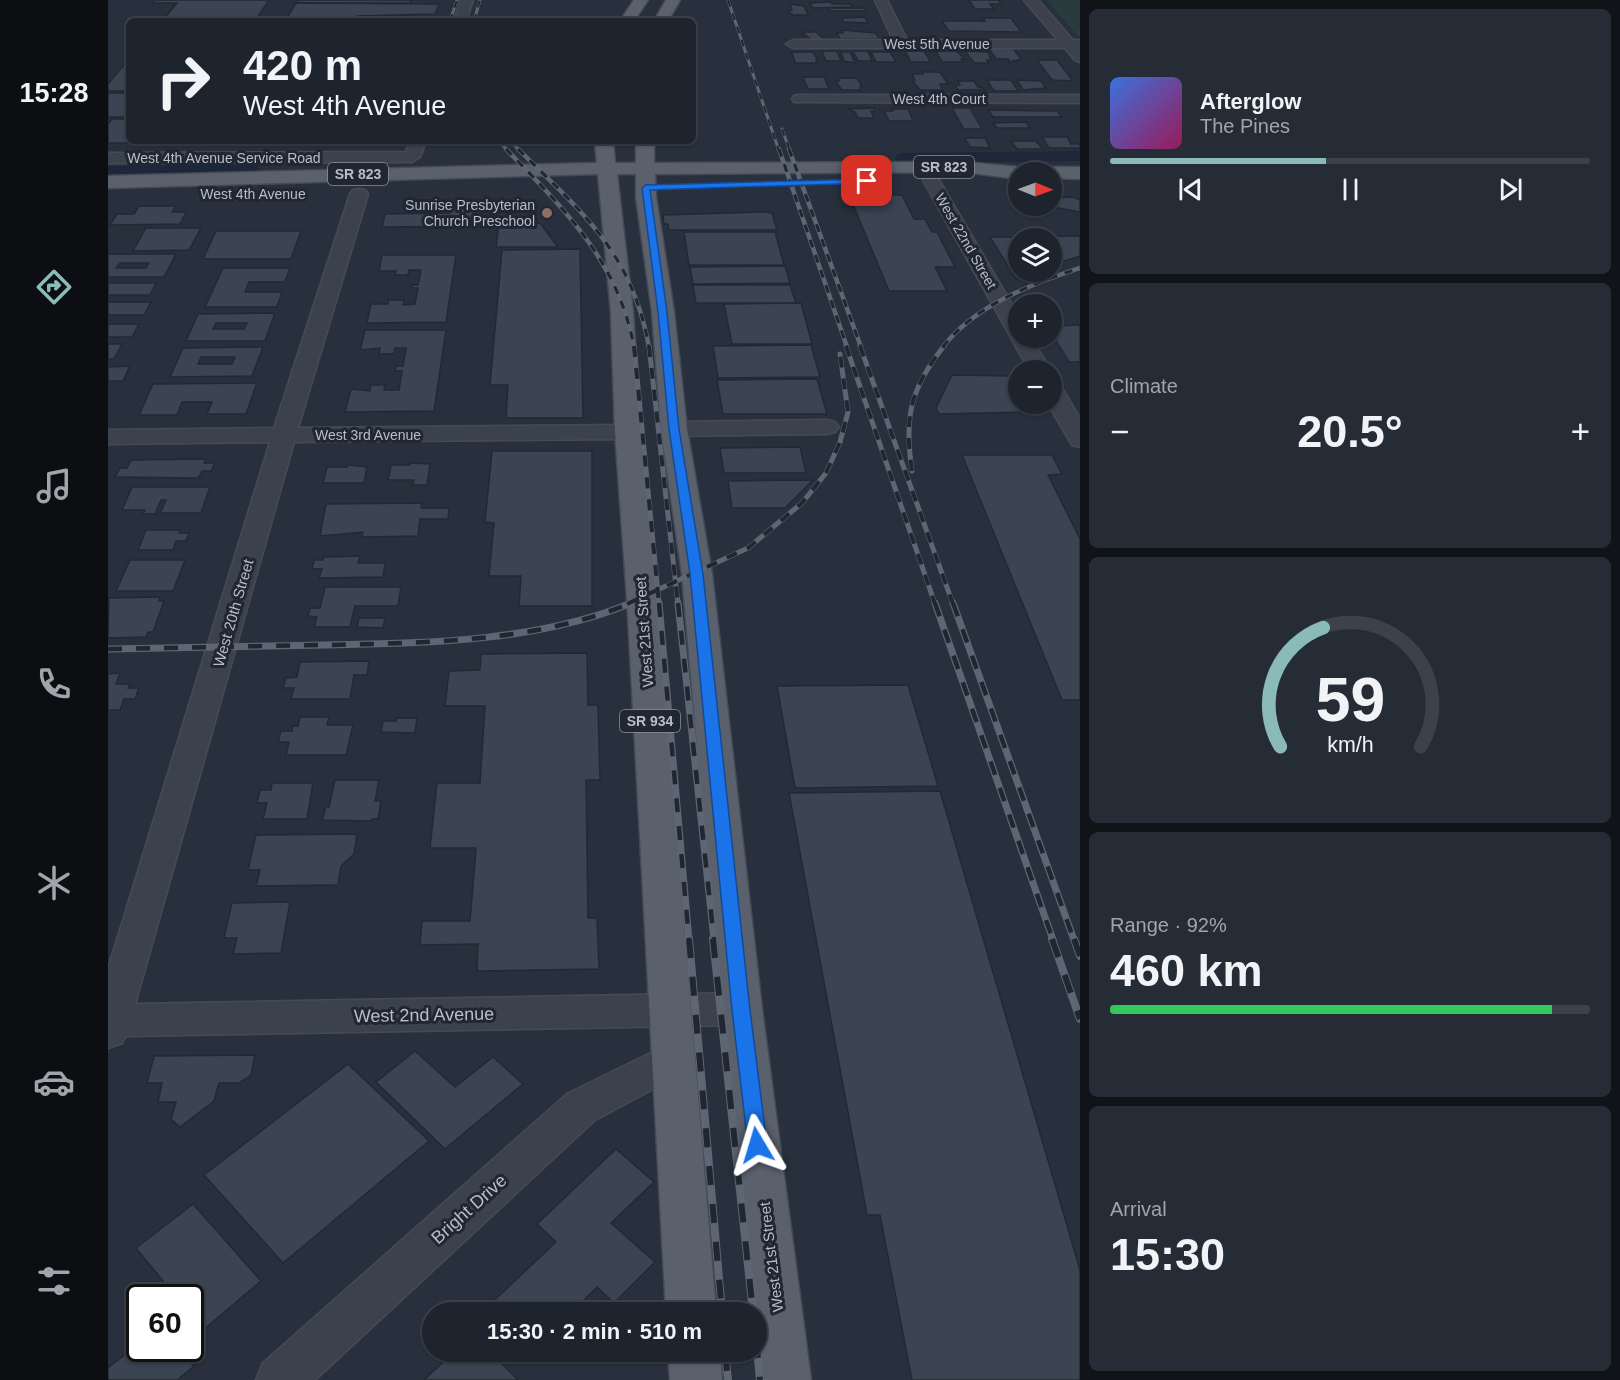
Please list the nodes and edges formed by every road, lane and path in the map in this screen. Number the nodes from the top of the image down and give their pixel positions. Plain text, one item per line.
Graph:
1 (467, 0) edge
2 (641, 0) edge
3 (673, 0) edge
4 (881, 0) edge
5 (1031, 0) edge
6 (461, 18) edge
7 (629, 18) edge
8 (663, 18) edge
9 (794, 44) dead end
10 (902, 44) junction
11 (1075, 44) edge
12 (1080, 57) edge
13 (799, 99) dead end
14 (1080, 99) edge
15 (417, 144) edge
16 (604, 144) edge
17 (645, 144) edge
18 (108, 158) edge
19 (607, 168) junction
20 (646, 168) junction
21 (1008, 172) edge
22 (1080, 172) edge
23 (1062, 173) edge
24 (1008, 174) edge
25 (931, 180) junction
26 (108, 182) edge
27 (697, 186) dead end
28 (666, 187) dead end
29 (646, 188) junction
30 (601, 189) junction
31 (371, 194) joint
32 (108, 195) edge
33 (1008, 315) edge
34 (1062, 407) edge
35 (827, 427) dead end
36 (674, 429) junction
37 (628, 432) junction
38 (1078, 434) edge
39 (284, 435) junction
40 (108, 437) edge
41 (669, 1010) junction
42 (741, 1010) junction
43 (109, 1024) edge
44 (673, 1059) junction
45 (690, 1302) edge
46 (695, 1362) edge
47 (280, 1380) edge
48 (696, 1380) edge
49 (785, 1380) edge

1 - 6 street
2 - 7 main road
3 - 8 main road
4 - 10 street
5 - 11 street
9 - 10 street, West 5th Avenue
10 - 11 street, West 5th Avenue
11 - 12 street
13 - 14 street, West 4th Court
15 - 18 street, West 4th Avenue Service Road
16 - 19 main road, SR 934
17 - 20 main road, West 21st Street
19 - 20 main road, West 4th Avenue / SR 823
19 - 26 main road, West 4th Avenue / SR 823
19 - 30 main road, West 21st Street / SR 934
20 - 21 main road, West 4th Avenue / SR 823
20 - 29 main road, West 21st Street
22 - 23 main road
24 - 25 main road, West 4th Avenue / SR 823
25 - 27 main road, West 4th Avenue / SR 823
25 - 33 street, West 22nd Street
28 - 29 main road
29 - 30 main road
29 - 36 main road, West 21st Street
30 - 37 main road, West 21st Street / SR 934
31 - 32 main road, West 4th Avenue / SR 823
31 - 39 street, West 20th Street
34 - 38 street
35 - 36 street
36 - 42 main road, West 21st Street
37 - 39 street, West 3rd Avenue
37 - 41 main road, West 21st Street / SR 934
39 - 40 street, West 3rd Avenue
39 - 43 street, West 20th Street
41 - 42 street, West 2nd Avenue
41 - 43 street, West 2nd Avenue
41 - 44 main road, West 21st Street / SR 934
42 - 49 main road, West 21st Street
44 - 45 main road, West 21st Street / SR 934
44 - 47 street, Bright Drive
46 - 48 main road

